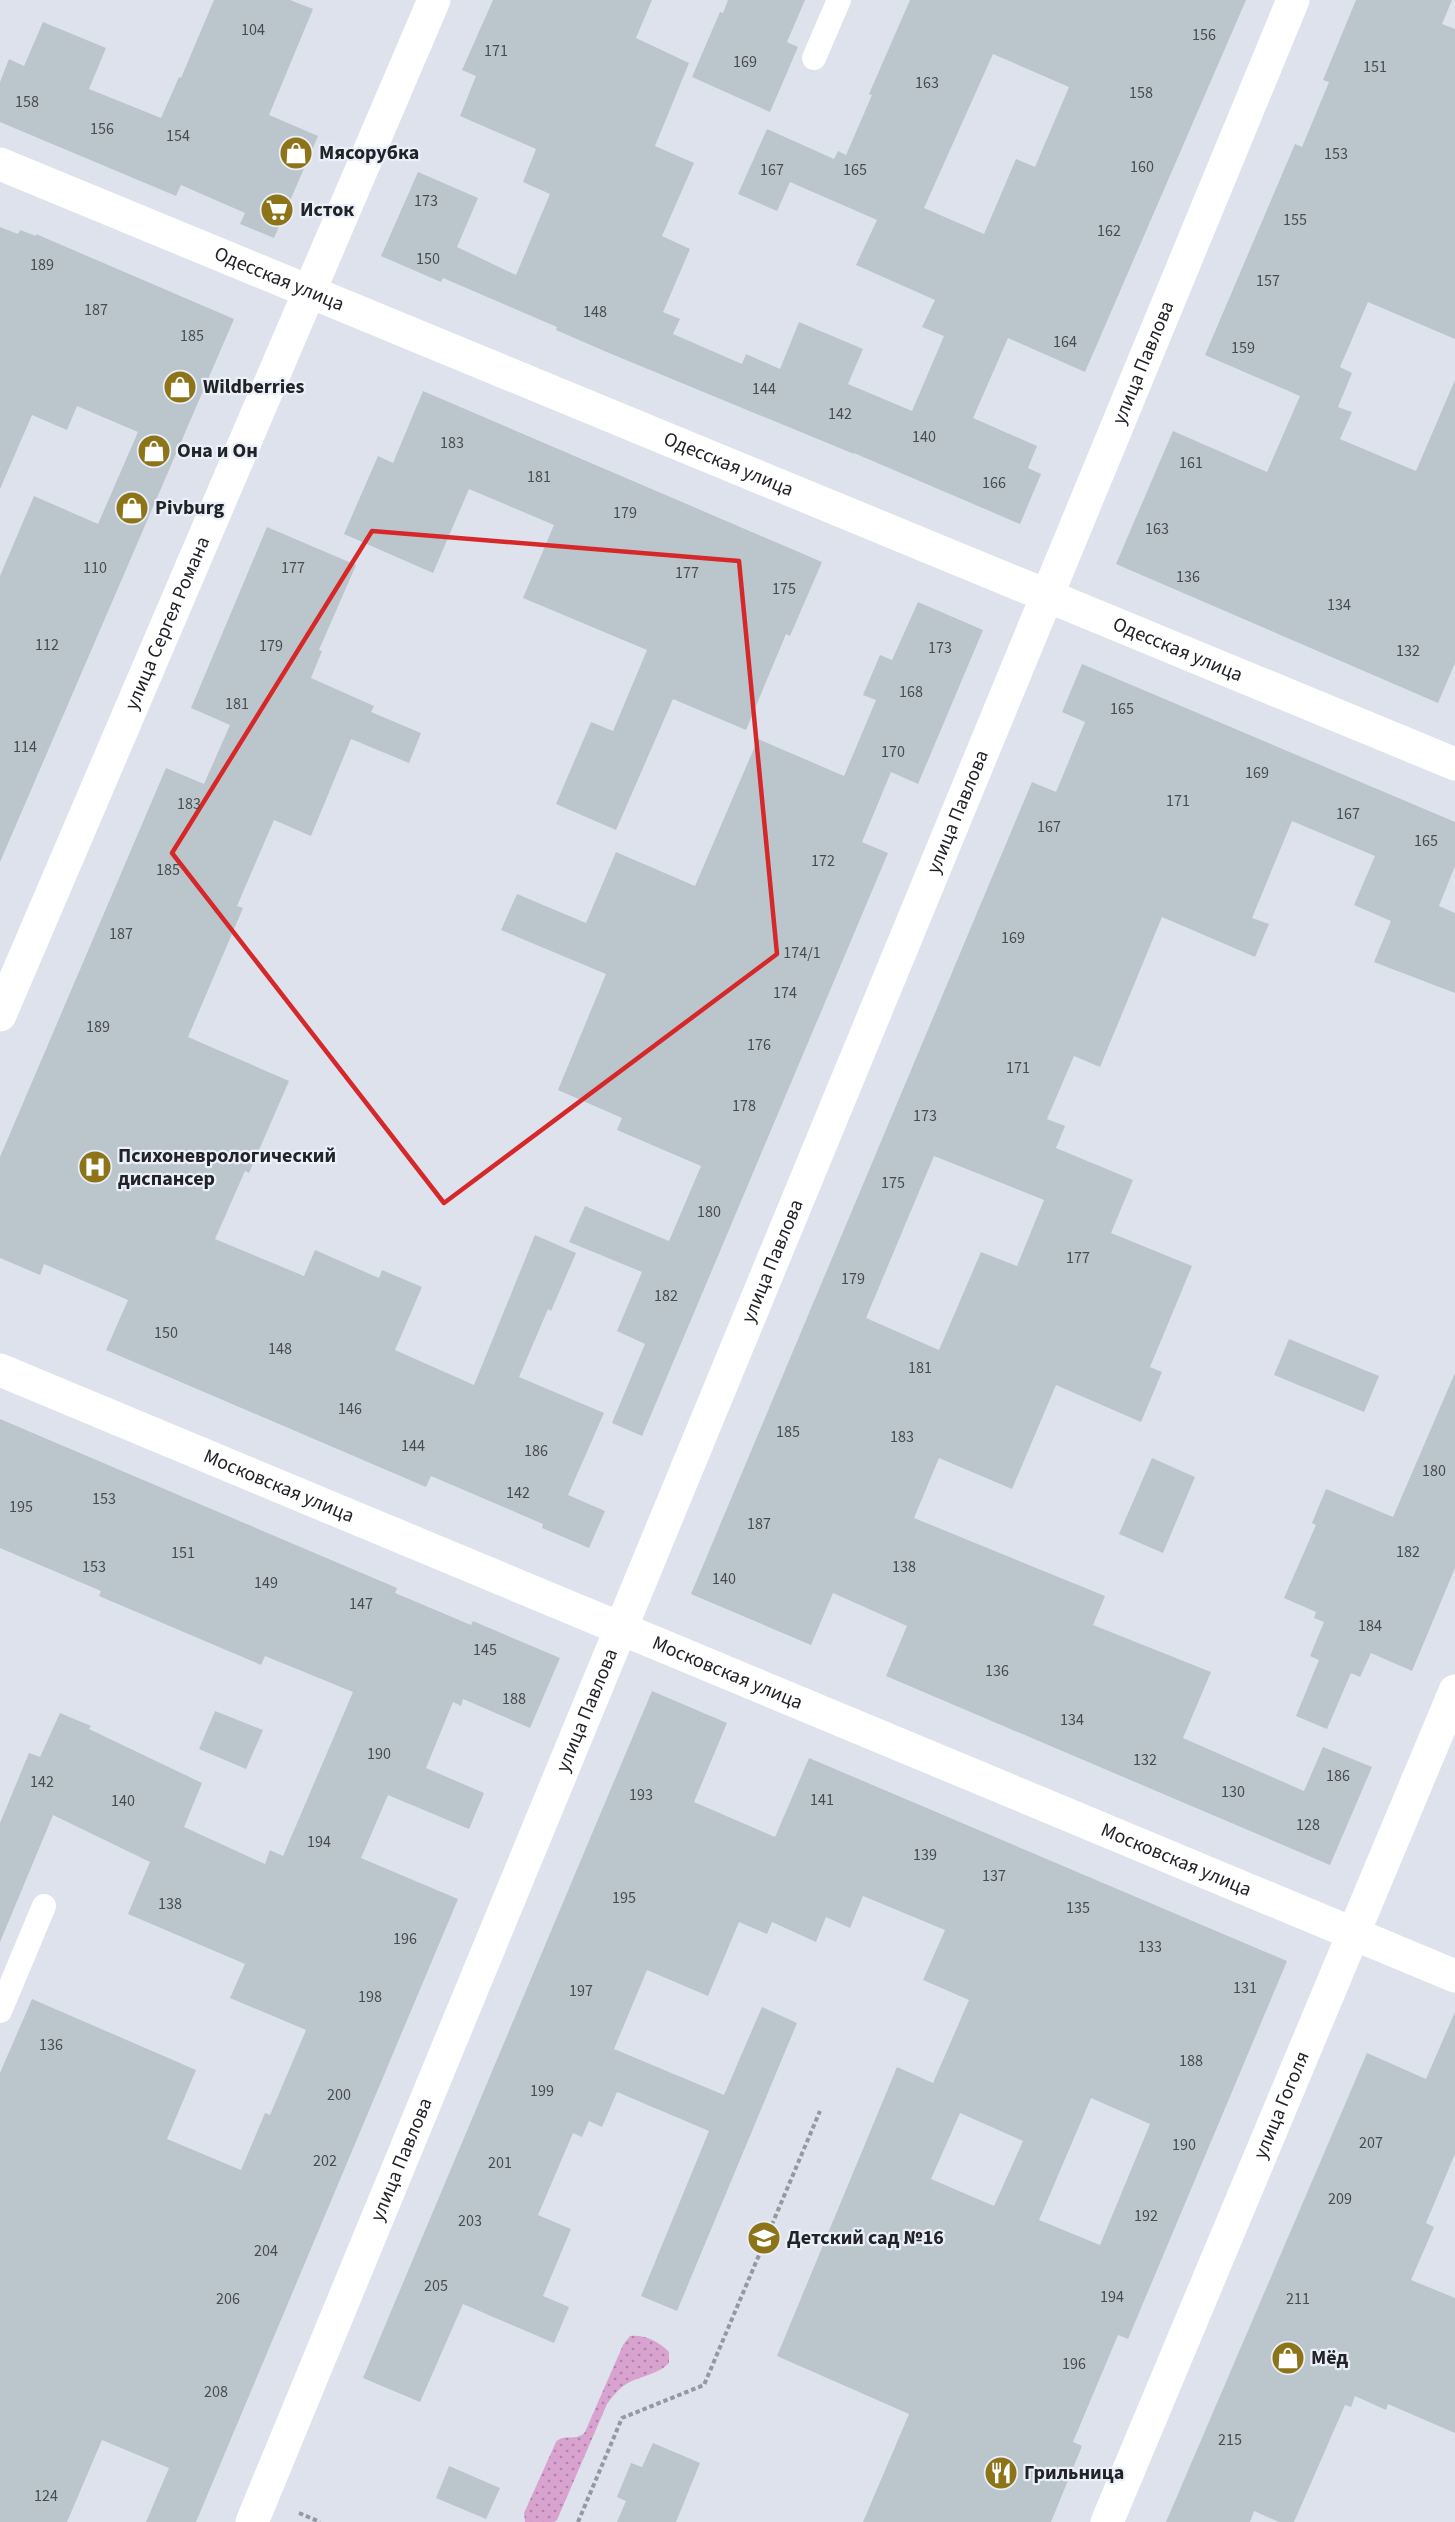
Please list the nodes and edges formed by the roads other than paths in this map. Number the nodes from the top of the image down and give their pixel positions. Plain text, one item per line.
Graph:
1 (434, 0) edge
2 (839, 0) edge
3 (1293, 0) edge
4 (814, 58) dead end
5 (0, 164) edge
6 (309, 293) junction
7 (1046, 596) junction
8 (1455, 764) edge
9 (0, 1015) edge
10 (0, 1370) edge
11 (621, 1629) junction
12 (1455, 1690) edge
13 (44, 1906) dead end
14 (1352, 1933) junction
15 (1455, 1976) edge
16 (0, 2011) edge
17 (252, 2522) edge
18 (1107, 2522) edge

1 - 6 street, улица Сергея Романа
2 - 4 lane
3 - 7 street, улица Павлова
5 - 6 street, Одесская улица
6 - 7 street, Одесская улица
6 - 9 street, улица Сергея Романа
7 - 8 street, Одесская улица
7 - 11 street, улица Павлова
10 - 11 street, Московская улица
11 - 14 street, Московская улица
11 - 17 street, улица Павлова
12 - 14 street, улица Гоголя
13 - 16 lane
14 - 15 street, Московская улица
14 - 18 street, улица Гоголя

